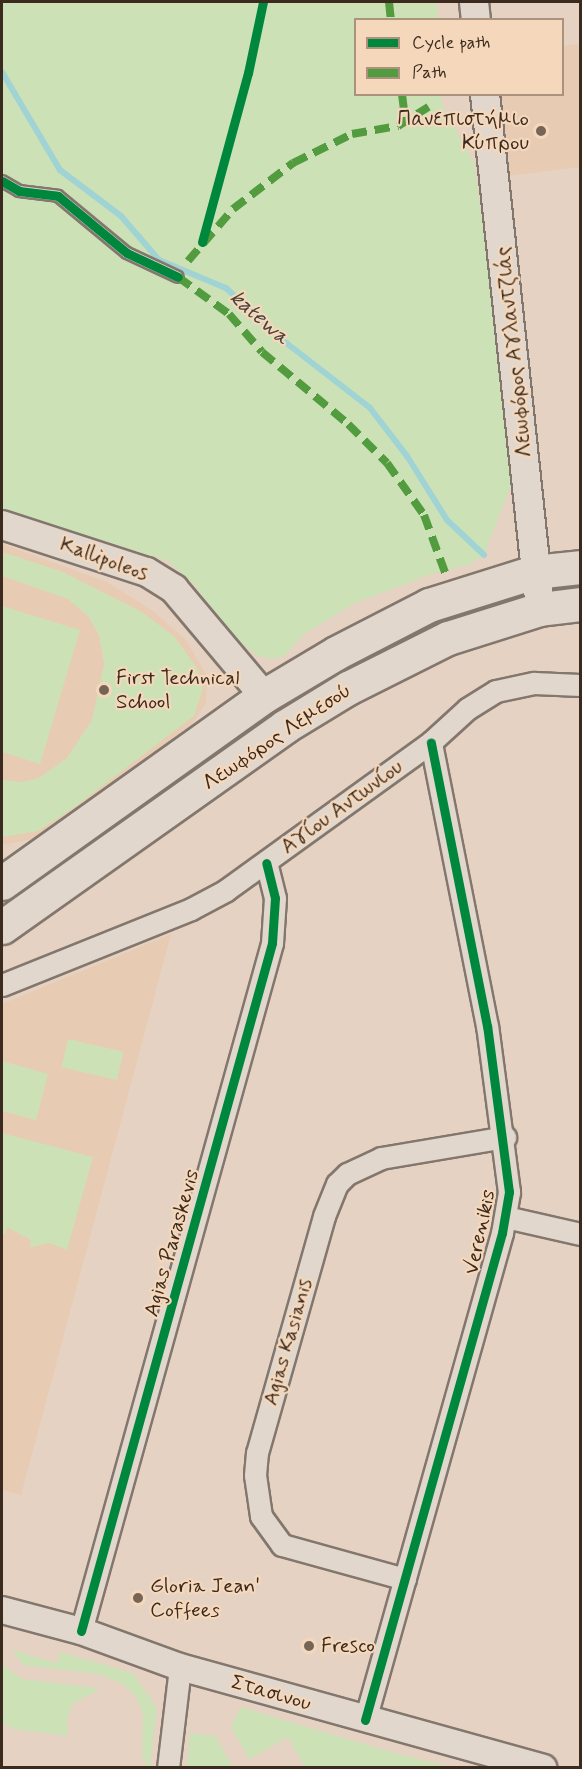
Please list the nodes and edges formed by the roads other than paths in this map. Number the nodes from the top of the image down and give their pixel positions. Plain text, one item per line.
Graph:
1 (474, 2) edge
2 (476, 18) edge
3 (485, 96) edge
4 (2, 181) edge
5 (178, 277) dead end
6 (2, 525) edge
7 (580, 567) edge
8 (534, 572) junction
9 (580, 604) edge
10 (540, 609) junction
11 (580, 685) edge
12 (264, 696) junction
13 (431, 742) junction
14 (266, 863) junction
15 (17, 867) edge
16 (2, 927) edge
17 (2, 985) edge
18 (504, 1137) junction
19 (506, 1216) junction
20 (580, 1234) edge
21 (405, 1579) junction
22 (2, 1610) edge
23 (81, 1631) junction
24 (180, 1667) junction
25 (365, 1720) junction
26 (168, 1767) edge
27 (543, 1767) edge

1 - 2 main road
3 - 8 main road, Λεωφόρος Αγλαντζιάς
4 - 5 lane
6 - 12 main road, Kallipoleos
7 - 8 main road, Λεωφόρος Λεμεσού
8 - 10 main road, Λεωφόρος Αγλαντζιάς
8 - 12 main road, Λεωφόρος Λεμεσού
9 - 10 main road, Λεωφόρος Λεμεσού
10 - 16 main road, Λεωφόρος Λεμεσού
11 - 13 street, Αγίου Αντωνίου
12 - 15 main road, Λεωφόρος Λεμεσού
13 - 14 street, Αγίου Αντωνίου
13 - 18 street, Verenikis
14 - 17 street, Αγίου Αντωνίου
14 - 23 street, Agias Paraskevis
18 - 19 street, Verenikis
18 - 21 street, Agias Kasianis
19 - 20 street
19 - 21 street, Verenikis
21 - 25 street, Verenikis
22 - 23 street, Στασινου
23 - 24 street, Στασινου
24 - 25 street, Στασινου
24 - 26 street
25 - 27 street, Στασινου

